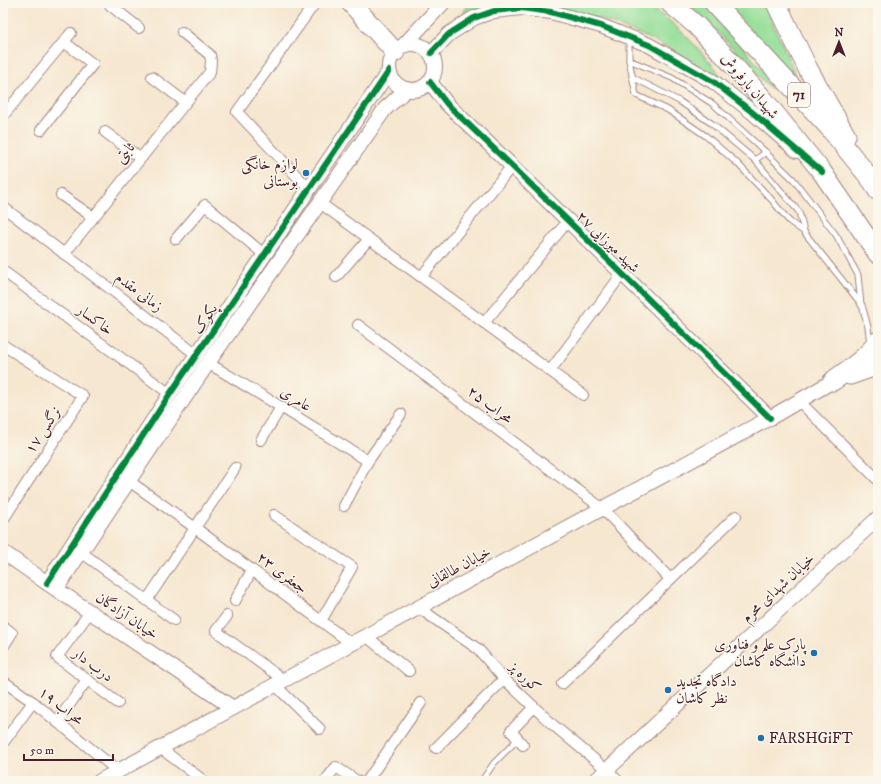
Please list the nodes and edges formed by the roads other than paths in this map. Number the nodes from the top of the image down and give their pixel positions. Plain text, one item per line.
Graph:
1 (112, 3) edge
2 (315, 3) edge
3 (351, 3) edge
4 (443, 3) edge
5 (670, 3) edge
6 (714, 3) edge
7 (776, 3) edge
8 (139, 28) dead end
9 (182, 32) dead end
10 (71, 33) dead end
11 (629, 37) junction
12 (64, 42) junction
13 (399, 49) junction
14 (431, 53) junction
15 (629, 60) junction
16 (389, 71) junction
17 (632, 76) junction
18 (152, 77) dead end
19 (430, 82) junction
20 (407, 89) junction
21 (185, 102) junction
22 (3, 116) edge
23 (41, 130) dead end
24 (105, 132) dead end
25 (766, 152) junction
26 (140, 158) junction
27 (755, 160) junction
28 (512, 166) junction
29 (822, 172) junction
30 (876, 187) edge
31 (309, 189) junction
32 (61, 195) dead end
33 (320, 203) junction
34 (3, 207) edge
35 (93, 217) junction
36 (568, 221) junction
37 (804, 232) junction
38 (176, 239) dead end
39 (369, 239) junction
40 (875, 248) edge
41 (64, 254) junction
42 (265, 254) junction
43 (878, 266) edge
44 (3, 270) edge
45 (622, 274) junction
46 (421, 277) junction
47 (336, 278) dead end
48 (862, 305) junction
49 (222, 317) junction
50 (484, 323) junction
51 (235, 325) junction
52 (358, 325) dead end
53 (3, 344) edge
54 (875, 351) edge
55 (196, 355) junction
56 (208, 363) junction
57 (550, 371) junction
58 (833, 381) joint
59 (170, 394) junction
60 (584, 395) dead end
61 (800, 402) junction
62 (281, 407) junction
63 (401, 414) dead end
64 (770, 418) junction
65 (261, 440) dead end
66 (368, 461) junction
67 (235, 468) dead end
68 (878, 480) edge
69 (129, 481) junction
70 (344, 506) dead end
71 (603, 509) junction
72 (274, 515) dead end
73 (736, 516) dead end
74 (878, 518) edge
75 (3, 520) edge
76 (194, 527) junction
77 (3, 552) edge
78 (81, 552) junction
79 (252, 570) junction
80 (670, 579) junction
81 (51, 586) junction
82 (147, 600) junction
83 (235, 601) dead end
84 (419, 608) junction
85 (90, 612) junction
86 (227, 616) dead end
87 (174, 620) dead end
88 (321, 621) junction
89 (3, 626) edge
90 (366, 636) junction
91 (352, 644) junction
92 (3, 647) edge
93 (409, 671) dead end
94 (504, 679) junction
95 (87, 680) junction
96 (3, 681) edge
97 (280, 682) junction
98 (562, 684) dead end
99 (33, 702) junction
100 (118, 702) dead end
101 (421, 703) dead end
102 (233, 708) junction
103 (534, 708) junction
104 (57, 722) junction
105 (320, 729) dead end
106 (520, 742) joint
107 (3, 743) edge
108 (160, 748) junction
109 (436, 748) dead end
110 (607, 770) junction
111 (118, 771) junction
112 (372, 779) edge
113 (483, 779) dead end
114 (100, 781) edge
115 (204, 781) edge
116 (326, 781) edge
117 (357, 781) edge
118 (595, 781) edge
119 (618, 781) edge

1 - 8 street
2 - 31 street
3 - 13 highway
4 - 13 street
5 - 29 highway, شهیدان بارفروش / 71
6 - 30 highway, شهیدان بارفروش / 71
7 - 30 highway
9 - 21 street, ثابتی
10 - 12 street
11 - 14 street
11 - 15 lane
11 - 29 street
12 - 22 street
12 - 23 street
13 - 14 street
13 - 16 street
14 - 19 street
15 - 17 lane
15 - 25 lane
16 - 20 street
16 - 31 street, پکوک
17 - 27 lane
17 - 37 lane
18 - 21 street
19 - 20 street
19 - 28 street, شهید میرزایی ۲۷
20 - 33 street, پکوک
21 - 26 street, ثابتی
24 - 26 street
25 - 27 lane
25 - 48 lane
26 - 35 street, ثابتی
27 - 37 lane
28 - 36 street, شهید میرزایی ۲۷
28 - 46 street
29 - 40 highway, شهیدان بارفروش / 71
31 - 42 street, پکوک
32 - 35 street
33 - 39 street
33 - 51 street, پکوک
34 - 41 street, زمانی مقدم
35 - 41 street, ثابتی
36 - 45 street, شهید میرزایی ۲۷
36 - 50 street
37 - 48 lane
38 - 42 street
39 - 46 street
39 - 47 street
40 - 43 highway, شهیدان بارفروش
41 - 55 street, زمانی مقدم
42 - 49 street, پکوک
44 - 59 street, خاکسار
45 - 57 street
45 - 64 street, شهید میرزایی ۲۷
46 - 50 street
48 - 54 lane
49 - 51 street
49 - 55 street, پکوک
50 - 57 street
51 - 56 street, پکوک
52 - 71 street, محراب ۲۵
53 - 75 street, نرگس ۱۷
54 - 58 highway
55 - 59 street, پکوک
56 - 62 street, عامری
56 - 69 street, پکوک
57 - 60 street
58 - 61 street, خیابان طالقانی
59 - 81 street, پکوک
61 - 64 street, خیابان طالقانی
61 - 68 street
62 - 65 street
62 - 66 street, عامری
63 - 66 street
64 - 71 street, خیابان طالقانی
66 - 70 street
67 - 76 street
69 - 76 street, جعفری ۲۳
69 - 78 street, پکوک
71 - 80 street, محراب ۲۵
71 - 84 street, خیابان طالقانی
72 - 88 street
73 - 80 street
74 - 110 street, خیابان شهدای محرم
76 - 79 street, جعفری ۲۳
76 - 82 street
77 - 81 street, خیابان آزادگان
78 - 81 street, پکوک
78 - 82 street
79 - 83 street
79 - 88 street, جعفری ۲۳
80 - 98 street
81 - 85 street, خیابان آزادگان
82 - 87 street
84 - 90 street, خیابان طالقانی
84 - 94 street, کوره پز
85 - 95 street, درب دار
85 - 102 street, خیابان آزادگان
86 - 97 street
88 - 91 street, جعفری ۲۳
89 - 92 street
90 - 91 street, خیابان طالقانی
90 - 93 street
91 - 97 street, خیابان طالقانی
94 - 103 street, کوره پز
94 - 109 street
95 - 100 street, درب دار
95 - 104 street
96 - 99 street, محراب ۱۹
97 - 102 street, خیابان طالقانی
97 - 105 street
99 - 104 street, محراب ۱۹
99 - 107 street
101 - 112 street
102 - 108 street, خیابان طالقانی
103 - 106 street
103 - 110 street, کوره پز
104 - 111 street, محراب ۱۹
106 - 113 lane
108 - 111 street, خیابان طالقانی
108 - 115 street
110 - 118 street, خیابان شهدای محرم
110 - 119 street, کوره پز
111 - 114 street, خیابان طالقانی
116 - 117 street

